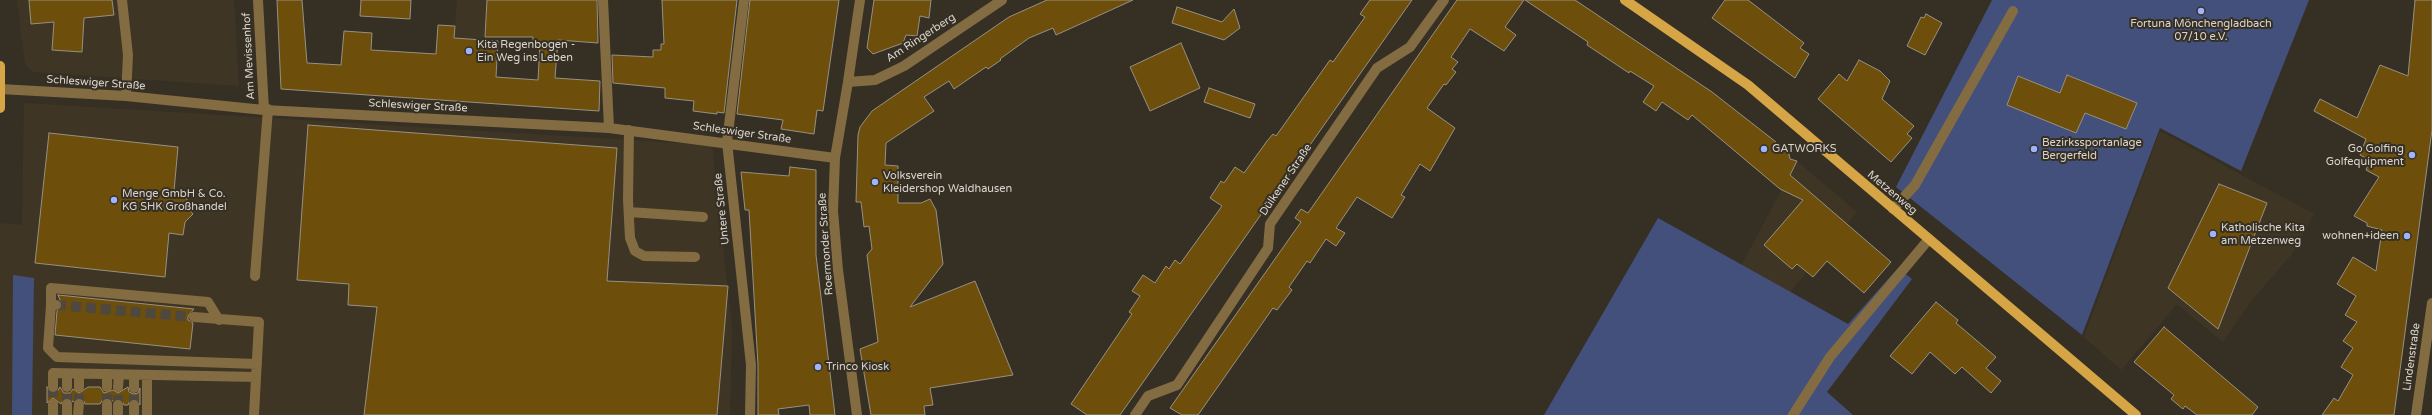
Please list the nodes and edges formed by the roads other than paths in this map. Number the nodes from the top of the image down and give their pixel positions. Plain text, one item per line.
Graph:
1 (122, 0) edge
2 (258, 0) edge
3 (603, 0) edge
4 (744, 0) edge
5 (860, 0) edge
6 (1002, 0) edge
7 (1444, 0) edge
8 (1625, 0) edge
9 (2013, 11) dead end
10 (0, 66) edge
11 (848, 82) junction
12 (0, 89) edge
13 (126, 96) junction
14 (0, 108) edge
15 (266, 110) junction
16 (610, 128) junction
17 (629, 130) junction
18 (726, 142) junction
19 (834, 158) junction
20 (1893, 209) junction
21 (629, 212) junction
22 (703, 217) dead end
23 (1929, 239) junction
24 (695, 257) dead end
25 (255, 276) dead end
26 (2432, 302) edge
27 (194, 317) tunnel mouth
28 (219, 320) junction
29 (2429, 344) edge
30 (257, 364) junction
31 (67, 374) junction
32 (79, 374) junction
33 (107, 374) junction
34 (118, 375) junction
35 (134, 375) junction
36 (147, 375) junction
37 (256, 377) junction
38 (67, 386) tunnel mouth
39 (79, 386) tunnel mouth
40 (53, 387) tunnel mouth
41 (107, 387) tunnel mouth
42 (118, 387) tunnel mouth
43 (134, 388) tunnel mouth
44 (53, 404) tunnel mouth
45 (67, 404) tunnel mouth
46 (79, 404) tunnel mouth
47 (107, 404) tunnel mouth
48 (53, 415) edge
49 (67, 415) edge
50 (78, 415) edge
51 (107, 415) edge
52 (147, 415) edge
53 (254, 415) edge
54 (750, 415) edge
55 (857, 415) edge
56 (1134, 415) edge
57 (1793, 415) edge
58 (2136, 415) edge
59 (2416, 415) edge

1 - 13 street
2 - 15 street, Am Mevissenhof
3 - 16 street
4 - 18 street, Untere Straße
5 - 11 street, Roermonder Straße
6 - 11 street, Am Ringerberg
7 - 56 street, Dülkener Straße
8 - 20 main road, Metzenweg
9 - 20 street
10 - 12 main road
11 - 19 street, Roermonder Straße
12 - 13 street, Schleswiger Straße
12 - 14 main road
13 - 15 street, Schleswiger Straße
15 - 16 street, Schleswiger Straße
15 - 25 street, Am Mevissenhof
16 - 17 street, Schleswiger Straße
17 - 18 street, Schleswiger Straße
17 - 21 street
18 - 19 street, Schleswiger Straße
18 - 54 street, Untere Straße
19 - 55 street, Roermonder Straße
20 - 23 main road, Metzenweg
21 - 22 street
21 - 24 street
23 - 57 street
23 - 58 main road, Metzenweg
26 - 29 street, Lindenstraße
27 - 28 street
28 - 30 street
28 - 30 street
29 - 59 street, Lindenstraße
30 - 37 street
31 - 32 street
31 - 38 street
31 - 40 street
32 - 33 street
32 - 39 street
33 - 34 street
33 - 41 street
34 - 35 street
34 - 42 street
35 - 36 street
35 - 43 street
36 - 37 street
36 - 52 street
37 - 53 street
44 - 48 street
45 - 49 street
46 - 50 street
47 - 51 street

